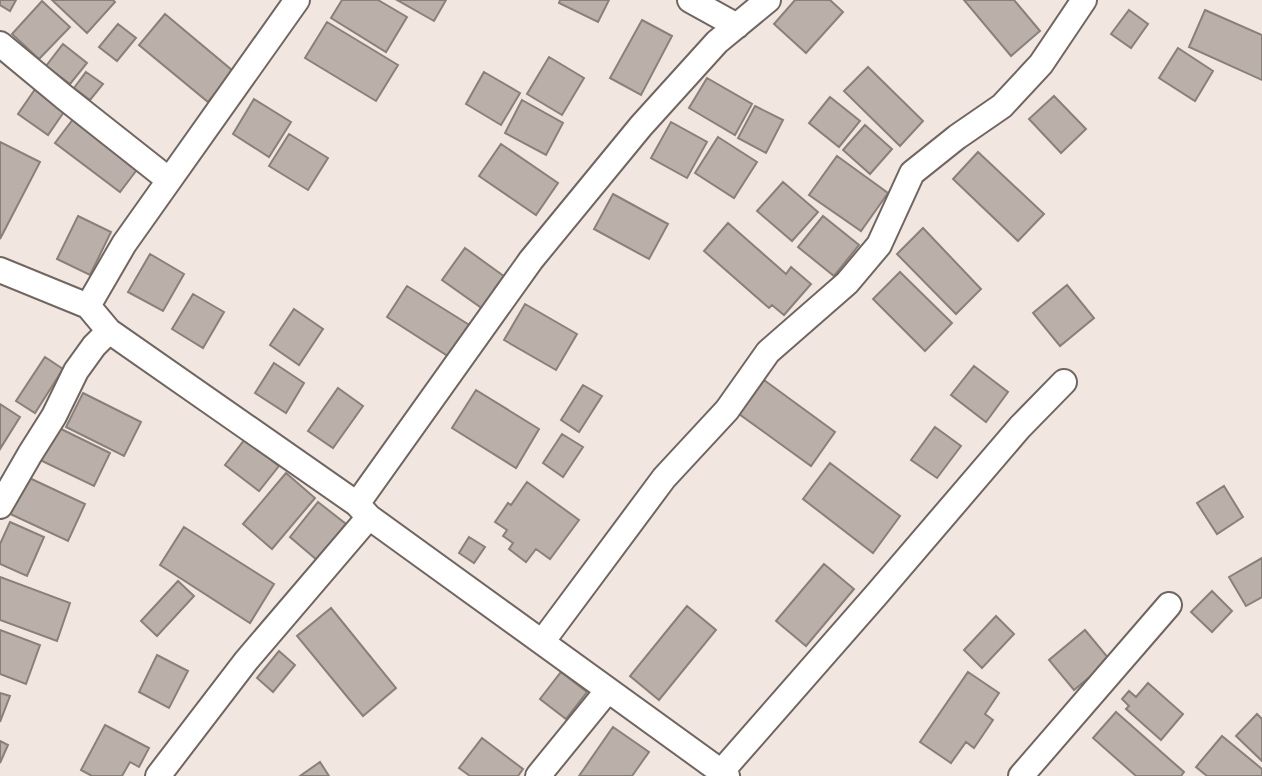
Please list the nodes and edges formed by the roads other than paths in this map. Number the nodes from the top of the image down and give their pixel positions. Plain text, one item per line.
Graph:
1 (296, 0) edge
2 (690, 0) edge
3 (768, 0) edge
4 (1084, 0) edge
5 (737, 26) junction
6 (0, 44) edge
7 (169, 180) junction
8 (0, 270) edge
9 (88, 306) junction
10 (109, 331) junction
11 (1064, 382) dead end
12 (0, 506) edge
13 (363, 510) junction
14 (1169, 605) dead end
15 (542, 642) junction
16 (608, 690) junction
17 (724, 774) edge
18 (158, 776) edge
19 (538, 776) edge
20 (1021, 776) edge

1 - 7 street
2 - 5 street
3 - 5 street
4 - 15 street
5 - 13 street
6 - 7 street
7 - 9 street
8 - 9 street
9 - 10 street
10 - 12 street
10 - 13 street
11 - 17 street
13 - 15 street
13 - 18 street
14 - 20 street
15 - 16 street
16 - 17 street
16 - 19 street

